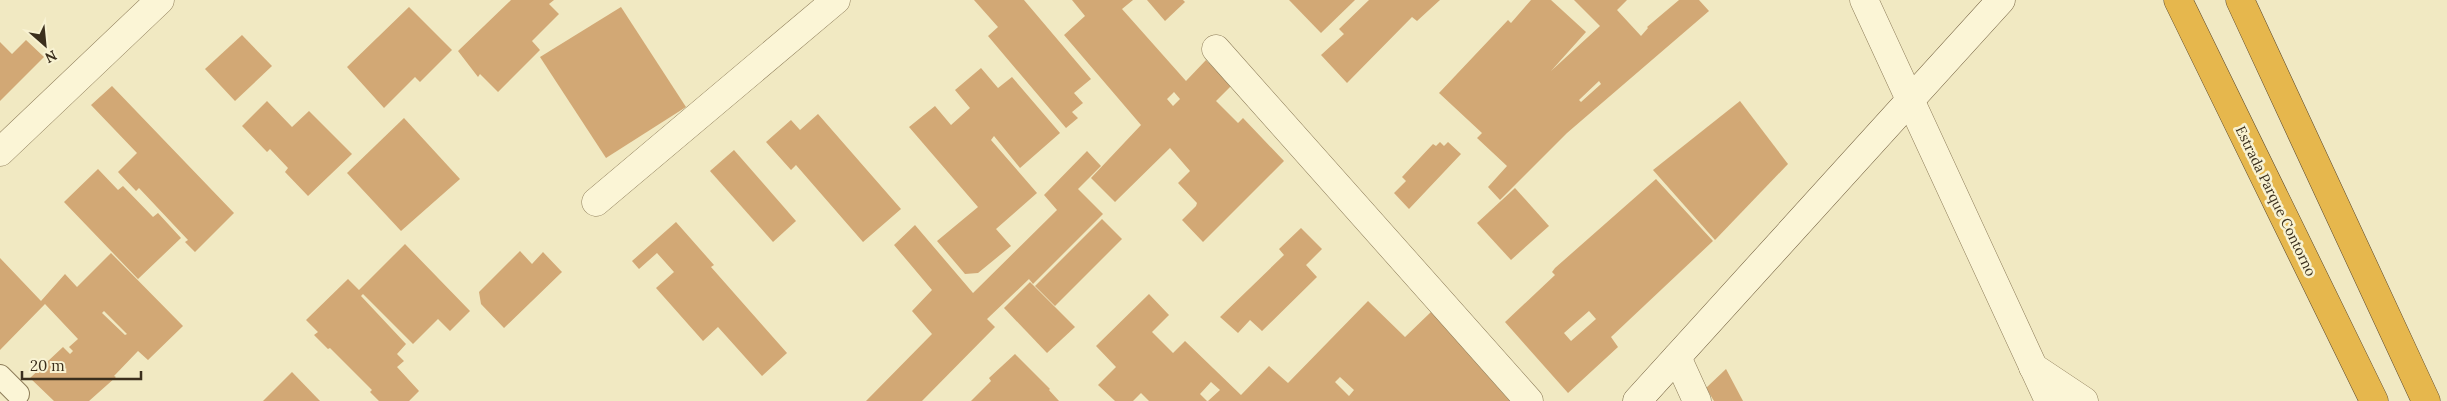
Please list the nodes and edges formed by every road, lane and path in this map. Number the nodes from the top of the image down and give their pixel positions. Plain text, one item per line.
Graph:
1 (160, 0) edge
2 (836, 0) edge
3 (1864, 0) edge
4 (2001, 0) edge
5 (2178, 0) edge
6 (2240, 0) edge
7 (1216, 49) dead end
8 (1911, 98) junction
9 (0, 152) edge
10 (596, 202) dead end
11 (1677, 357) junction
12 (2033, 367) junction
13 (0, 376) edge
14 (18, 394) dead end
15 (1529, 401) edge
16 (1637, 401) edge
17 (1697, 401) edge
18 (2049, 401) edge
19 (2084, 401) edge
20 (2374, 401) edge
21 (2426, 401) edge

1 - 9 street
2 - 10 street
3 - 8 street
4 - 8 street
5 - 20 highway, Estrada Parque Contorno
6 - 21 highway
7 - 15 street
8 - 11 street
8 - 12 street
11 - 16 street
11 - 17 street
12 - 18 street
12 - 19 street
13 - 14 lane

